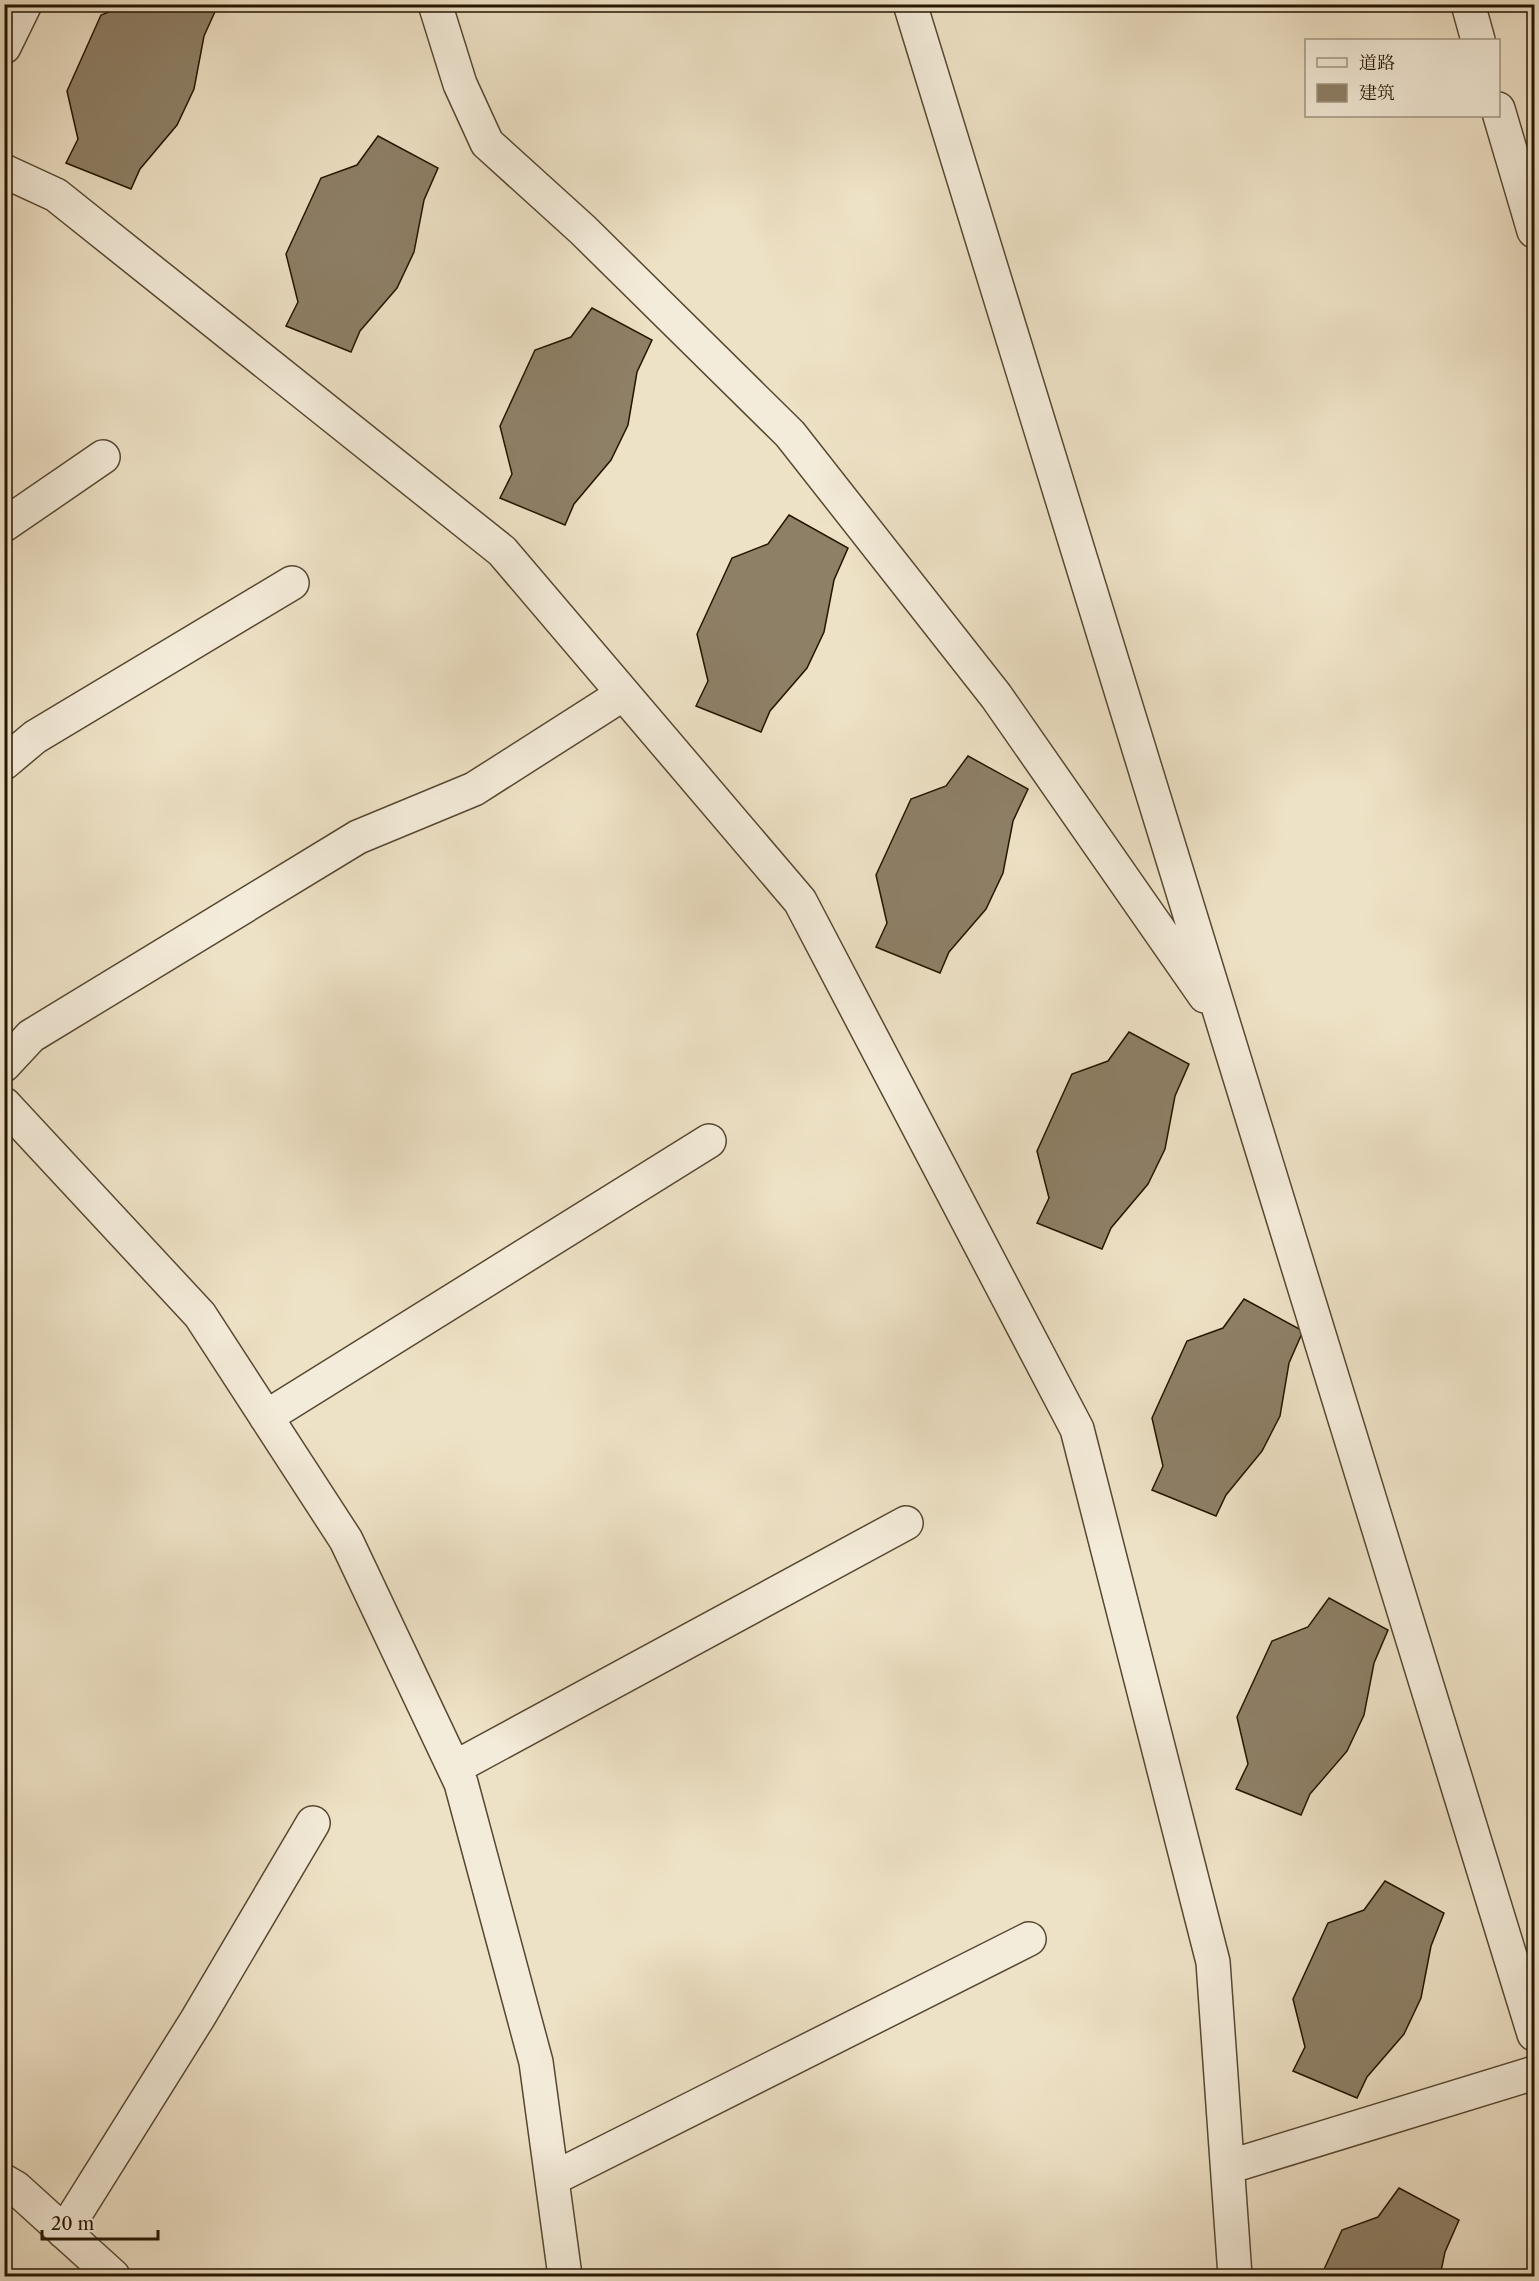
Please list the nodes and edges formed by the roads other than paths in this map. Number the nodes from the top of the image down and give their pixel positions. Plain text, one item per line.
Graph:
1 (25, 4) edge
2 (435, 4) edge
3 (910, 4) edge
4 (1468, 4) edge
5 (1478, 39) edge
6 (4, 47) edge
7 (1500, 116) edge
8 (4, 171) edge
9 (1534, 231) edge
10 (103, 457) dead end
11 (4, 525) edge
12 (292, 583) dead end
13 (623, 694) junction
14 (4, 763) edge
15 (1222, 1021) junction
16 (4, 1065) edge
17 (4, 1104) edge
18 (709, 1142) dead end
19 (267, 1417) junction
20 (906, 1524) dead end
21 (454, 1768) junction
22 (313, 1823) dead end
23 (1029, 1939) dead end
24 (1534, 2034) edge
25 (1534, 2073) edge
26 (1228, 2167) junction
27 (552, 2179) junction
28 (4, 2181) edge
29 (64, 2232) junction
30 (113, 2277) edge
31 (565, 2277) edge
32 (1236, 2277) edge

1 - 6 street
2 - 15 street
3 - 15 street
4 - 5 street
7 - 9 street
8 - 13 street
10 - 11 street
12 - 14 street
13 - 16 street
13 - 26 street
15 - 24 street
17 - 19 street
18 - 19 street
19 - 21 street
20 - 21 street
21 - 27 street
22 - 29 street
23 - 27 street
25 - 26 street
26 - 32 street
27 - 31 street
28 - 29 street
29 - 30 street

